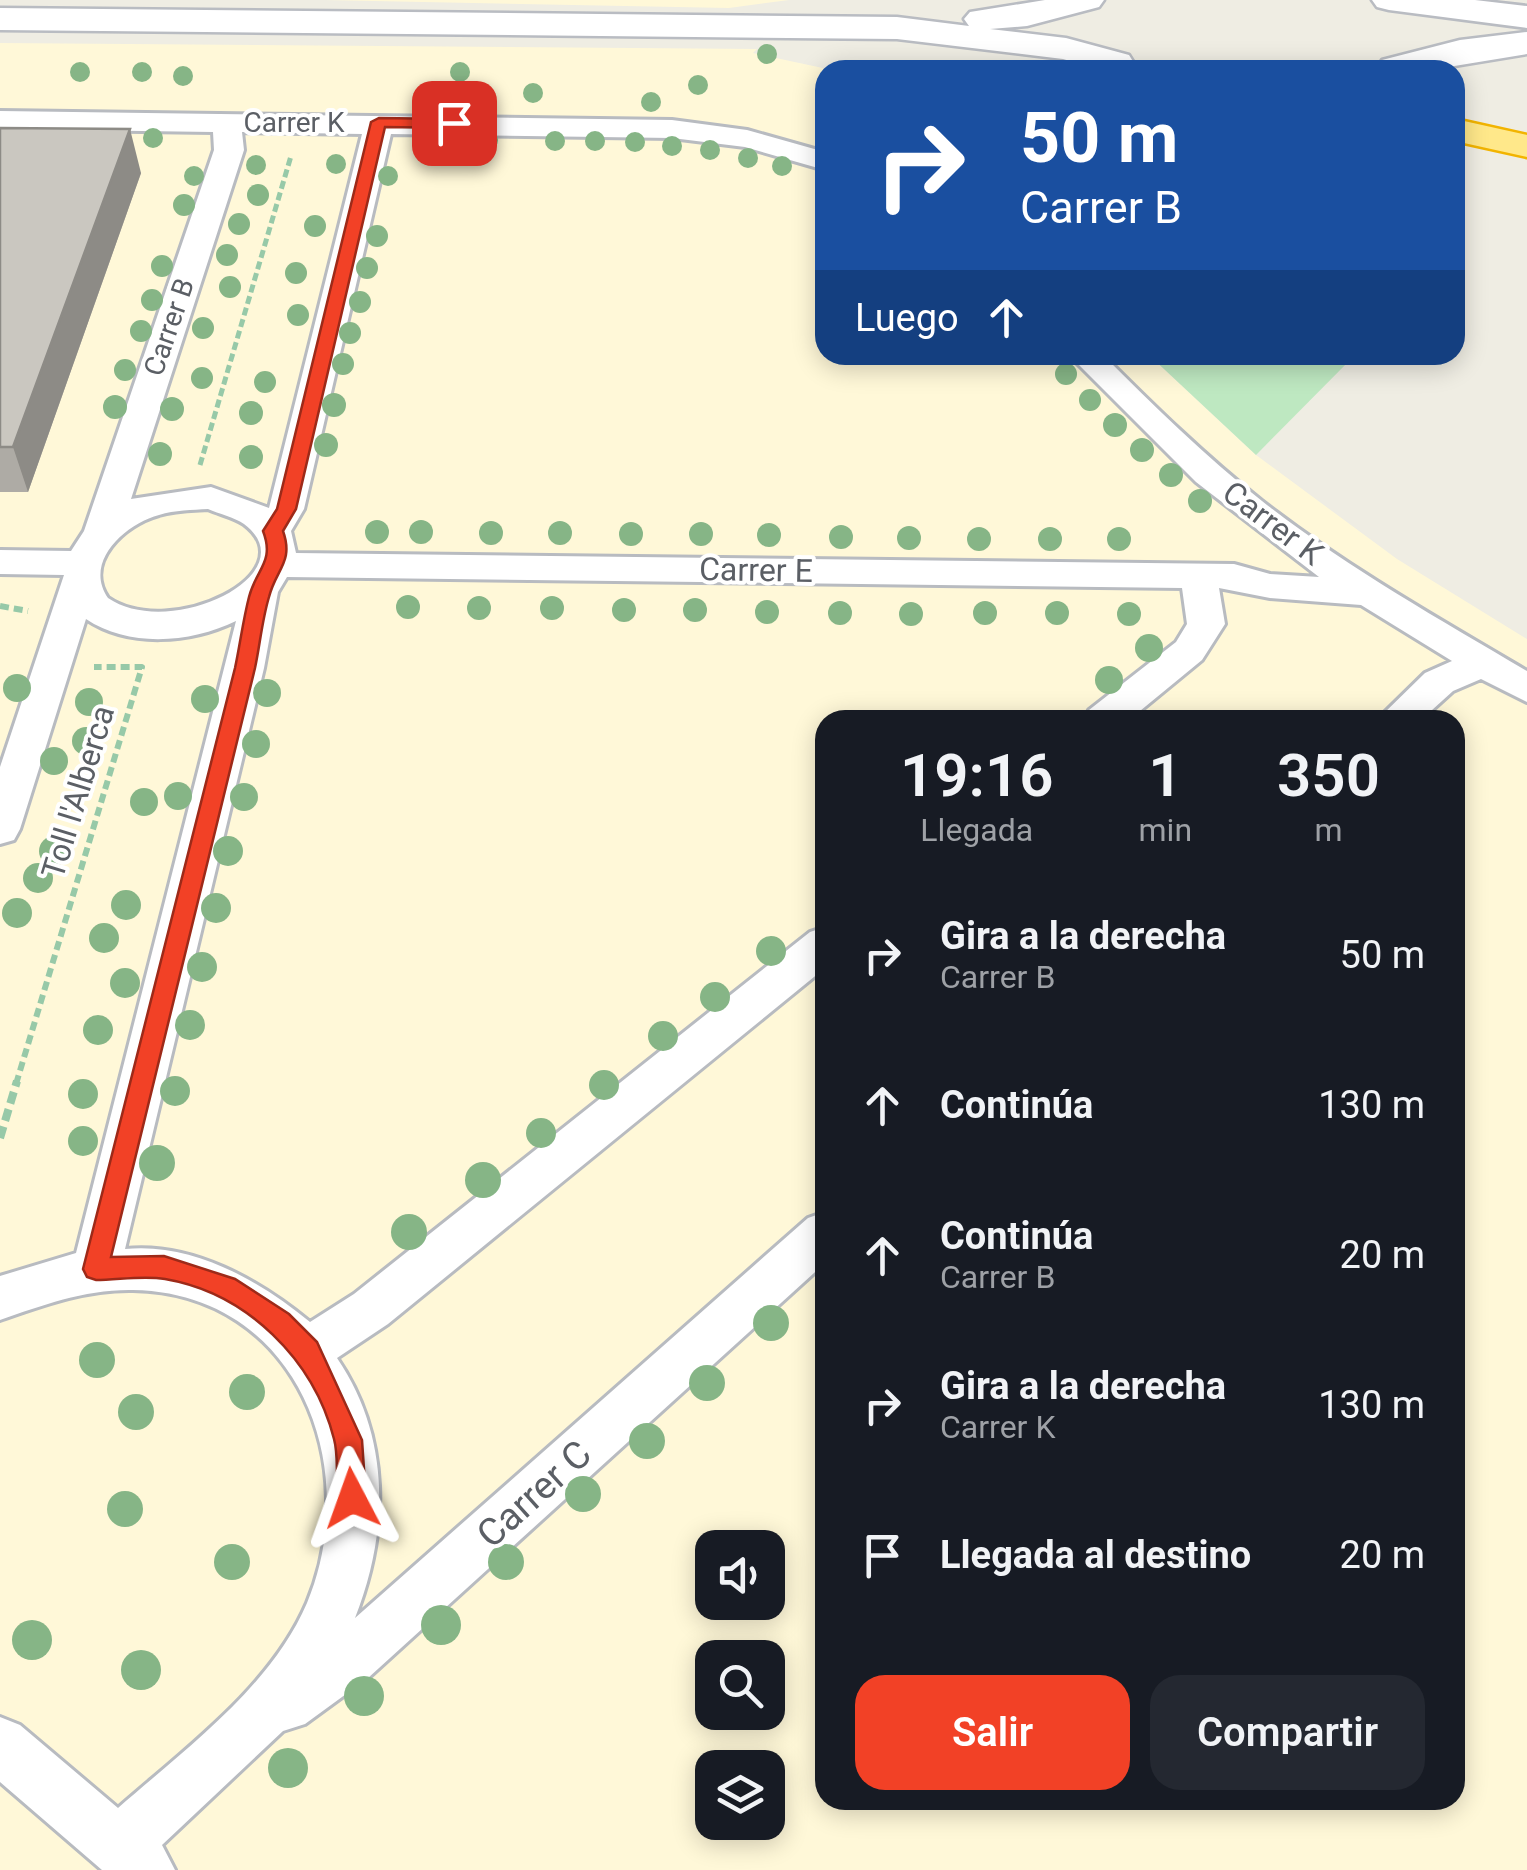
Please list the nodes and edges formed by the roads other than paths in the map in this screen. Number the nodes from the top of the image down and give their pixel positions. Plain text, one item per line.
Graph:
1 (1088, 0) edge
2 (1105, 0) edge
3 (1371, 0) edge
4 (1389, 0) edge
5 (1527, 16) edge
6 (0, 19) edge
7 (897, 28) junction
8 (1527, 44) edge
9 (1102, 60) edge
10 (1116, 60) edge
11 (1397, 60) edge
12 (1425, 60) edge
13 (0, 120) edge
14 (226, 122) junction
15 (379, 122) junction
16 (1465, 132) edge
17 (1527, 146) edge
18 (815, 158) edge
19 (1095, 365) edge
20 (1278, 530) junction
21 (102, 532) junction
22 (0, 562) edge
23 (270, 563) junction
24 (80, 571) junction
25 (1217, 576) junction
26 (1367, 593) junction
27 (1483, 663) junction
28 (1527, 690) edge
29 (1115, 710) edge
30 (1407, 710) edge
31 (0, 829) edge
32 (815, 952) edge
33 (815, 1242) edge
34 (96, 1269) junction
35 (0, 1298) edge
36 (308, 1350) junction
37 (232, 1742) junction
38 (0, 1745) edge
39 (132, 1858) edge

1 - 7 main road
2 - 10 main road
3 - 11 main road
4 - 5 main road
6 - 7 main road
7 - 9 main road
8 - 12 main road
13 - 14 street, Carrer K
14 - 15 street, Carrer K
14 - 21 street, Carrer B
15 - 18 street, Carrer K
15 - 23 street
16 - 17 highway
19 - 20 street, Carrer K
20 - 25 street
20 - 26 street, Carrer K
21 - 23 street
21 - 24 street
22 - 24 street
23 - 24 street
23 - 25 street, Carrer E
23 - 34 street
24 - 31 street
25 - 26 street, Carrer E
25 - 29 street
26 - 27 street, Carrer K
27 - 28 street, Carrer K
27 - 30 street
32 - 36 street
33 - 37 street, Carrer C
34 - 35 street
34 - 36 street
36 - 37 street
37 - 39 street
38 - 39 street

